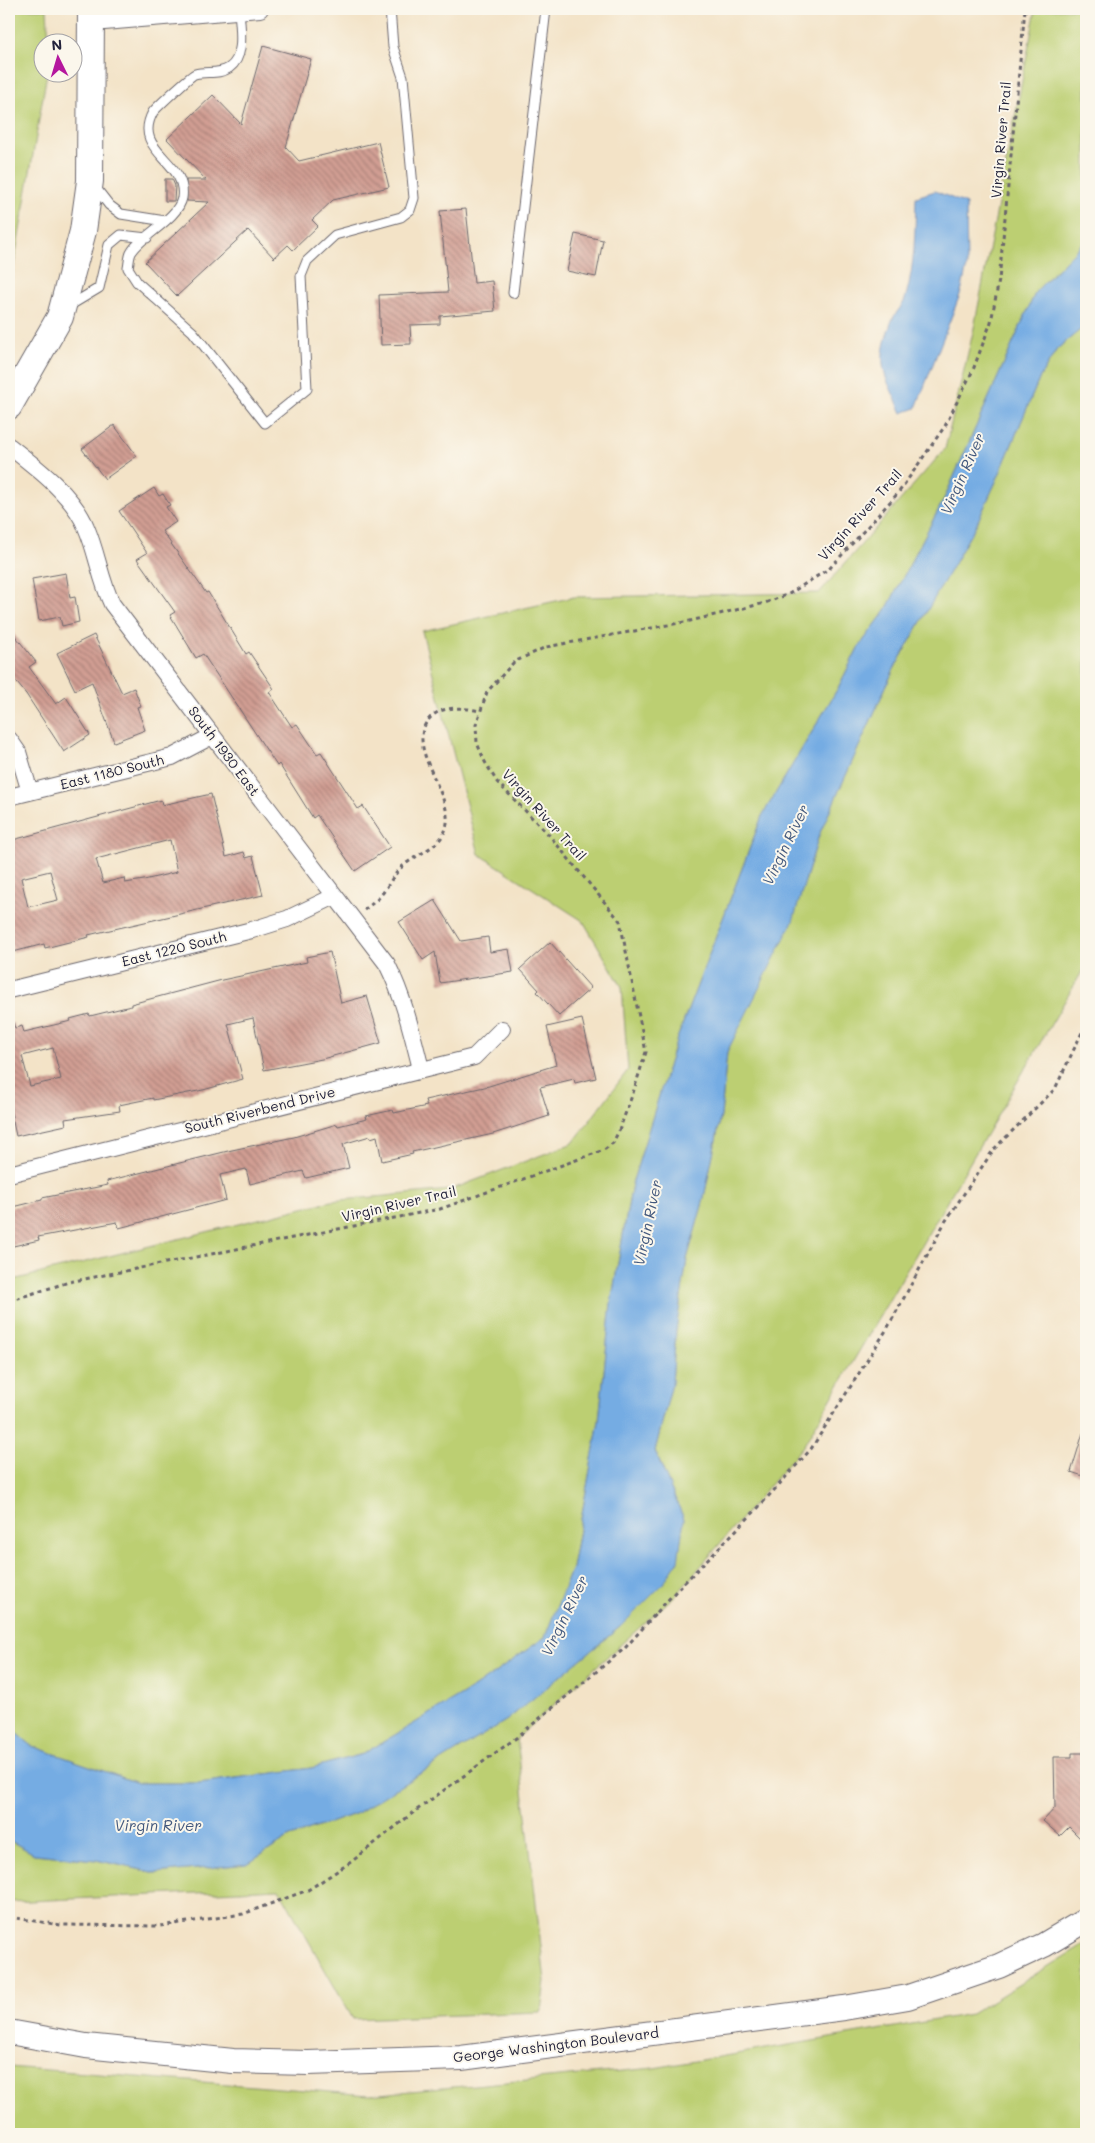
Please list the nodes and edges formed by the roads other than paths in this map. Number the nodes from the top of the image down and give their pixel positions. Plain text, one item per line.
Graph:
1 (260, 9) edge
2 (390, 9) edge
3 (546, 9) edge
4 (239, 10) junction
5 (92, 16) edge
6 (90, 181) junction
7 (165, 221) junction
8 (147, 238) junction
9 (513, 293) dead end
10 (62, 310) junction
11 (9, 406) edge
12 (9, 446) edge
13 (212, 736) junction
14 (9, 739) edge
15 (30, 792) junction
16 (9, 797) edge
17 (335, 896) junction
18 (9, 990) edge
19 (502, 1029) dead end
20 (421, 1069) junction
21 (9, 1174) edge
22 (1086, 1920) edge
23 (9, 2032) edge

1 - 4 street
2 - 8 lane
3 - 9 lane
4 - 5 street
4 - 7 lane
5 - 6 main road
6 - 7 lane
6 - 10 main road
7 - 8 lane
8 - 10 lane
10 - 11 main road
12 - 13 street, South 1930 East
13 - 15 street, East 1180 South
13 - 17 street, South 1930 East
14 - 15 street
15 - 16 street, East 1180 South
17 - 18 street, East 1220 South
17 - 20 street, South 1930 East
19 - 20 street, South Riverbend Drive
20 - 21 street, South Riverbend Drive
22 - 23 main road, George Washington Boulevard

